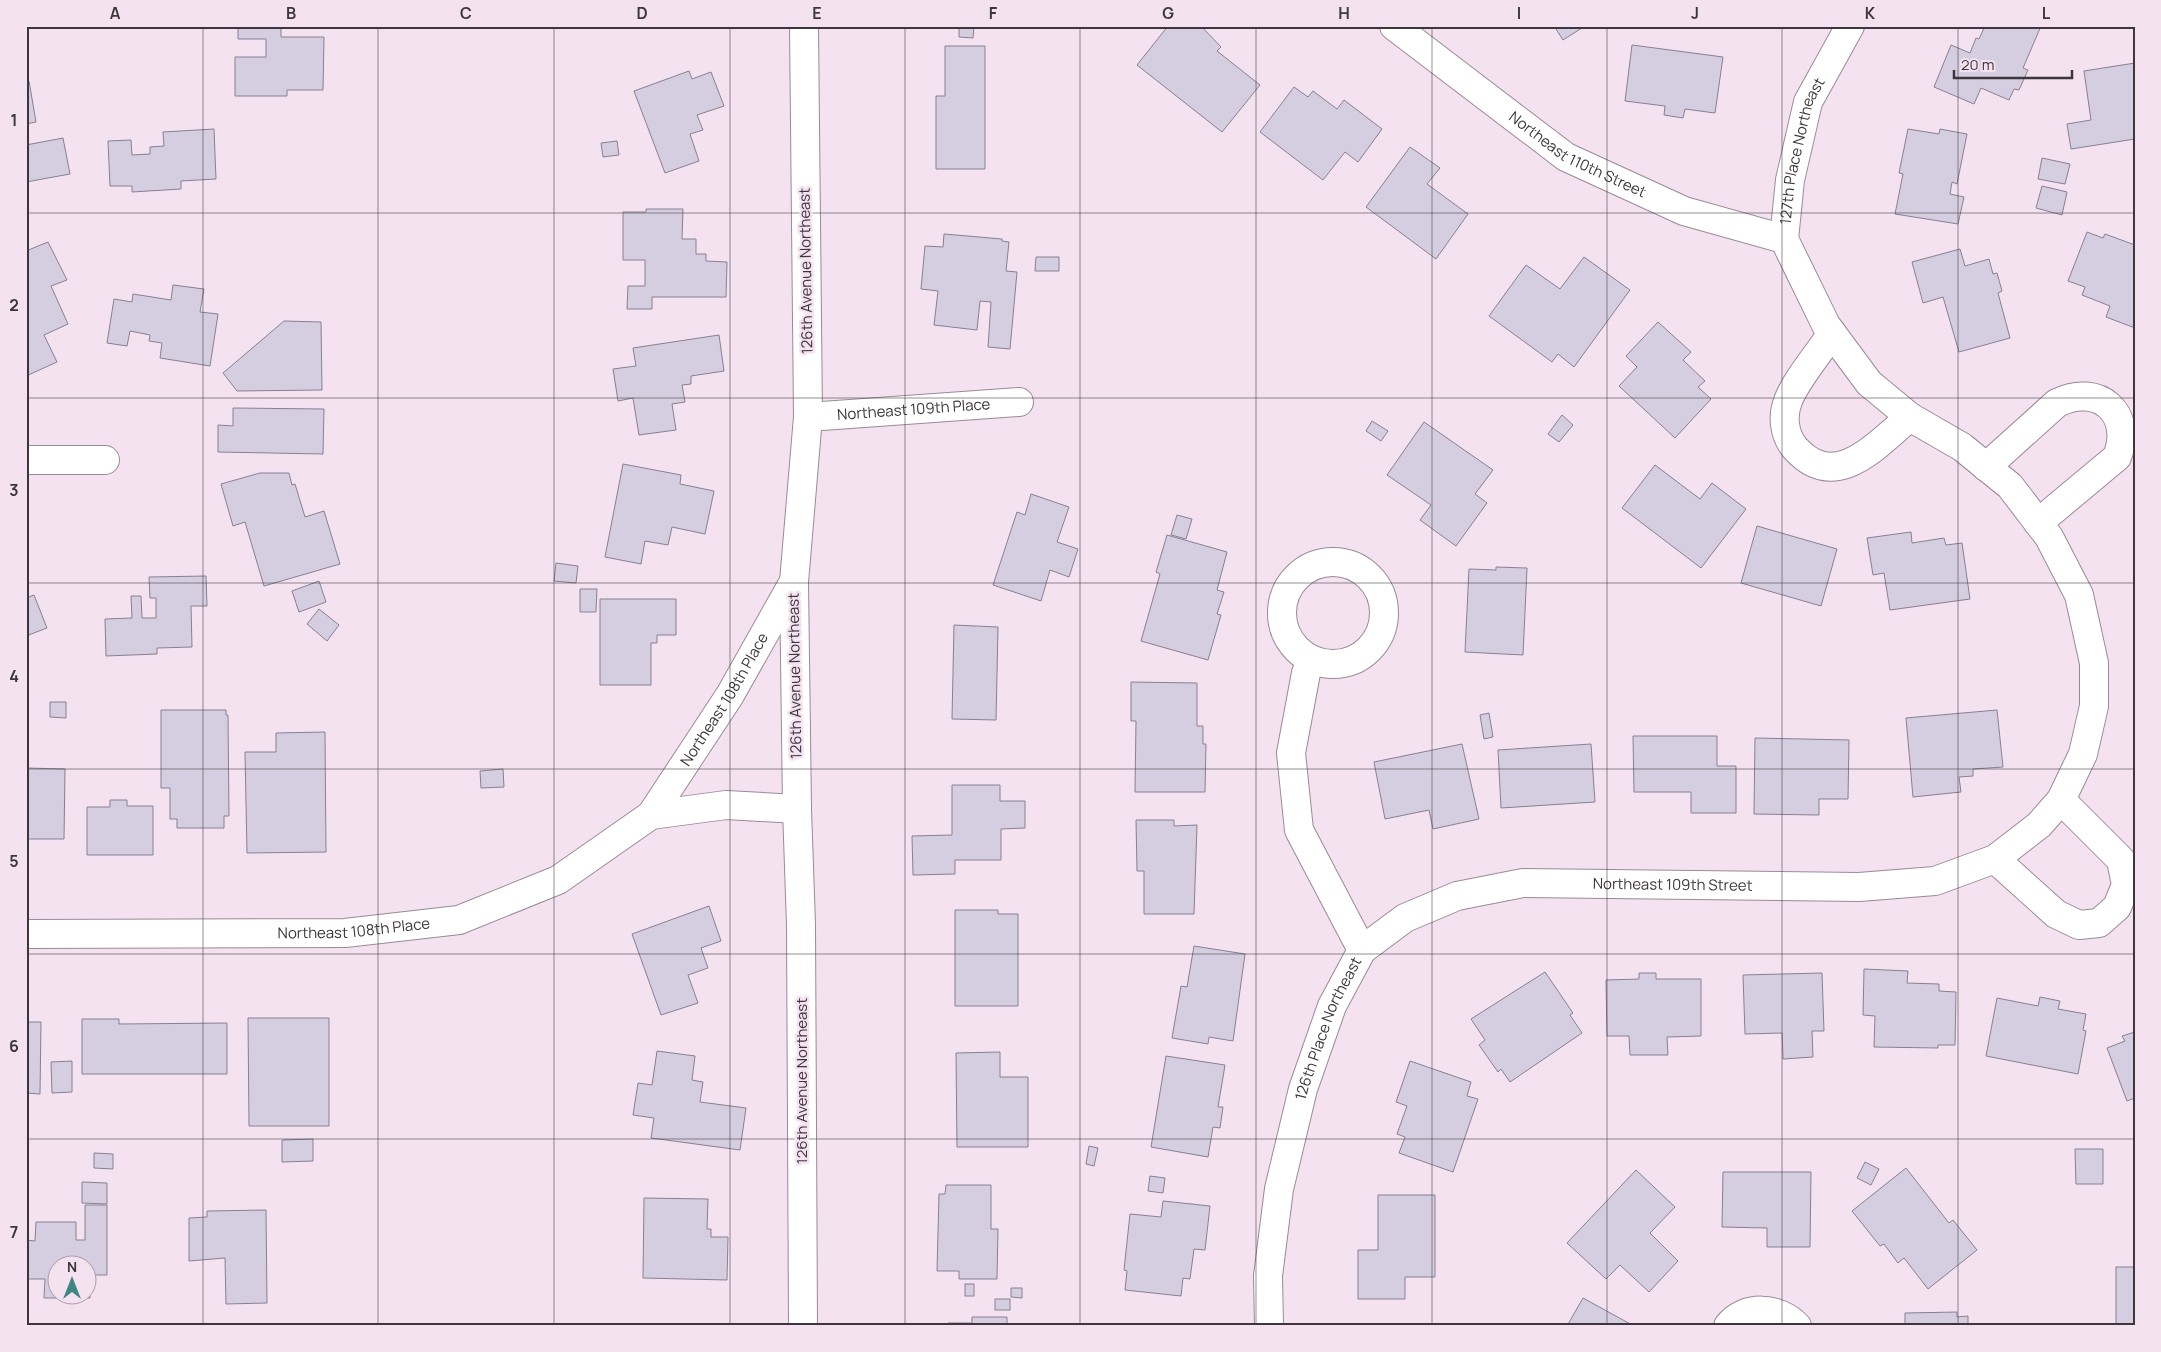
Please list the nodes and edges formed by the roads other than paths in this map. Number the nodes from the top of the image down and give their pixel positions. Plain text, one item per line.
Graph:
1 (804, 26) edge
2 (1394, 26) edge
3 (1850, 26) edge
4 (1784, 239) junction
5 (1832, 333) junction
6 (1019, 402) dead end
7 (808, 417) junction
8 (1910, 417) junction
9 (26, 460) edge
10 (105, 460) dead end
11 (1986, 467) junction
12 (2038, 523) junction
13 (794, 582) junction
14 (1312, 660) dead end
15 (2061, 800) junction
16 (796, 809) junction
17 (651, 814) junction
18 (2039, 825) joint
19 (1995, 859) junction
20 (26, 934) edge
21 (1362, 950) junction
22 (802, 1326) edge
23 (1269, 1326) edge
24 (1728, 1326) edge
25 (1797, 1326) edge

1 - 7 street, 126th Avenue Northeast
2 - 4 street, Northeast 110th Street
3 - 4 street, 127th Place Northeast
4 - 5 street, 127th Place Northeast
5 - 8 street, 127th Place Northeast
5 - 8 street
6 - 7 street, Northeast 109th Place
7 - 13 street, 126th Avenue Northeast
8 - 11 street, 127th Place Northeast
9 - 10 street
11 - 12 street, 127th Place Northeast
11 - 12 street
12 - 15 street, 127th Place Northeast
13 - 16 street, 126th Avenue Northeast
13 - 17 street, Northeast 108th Place
14 - 21 street, 126th Place Northeast
15 - 18 street, 127th Place Northeast
15 - 19 street
16 - 17 street, Northeast 108th Place
16 - 22 street, 126th Avenue Northeast
17 - 20 street, Northeast 108th Place
18 - 19 street, Northeast 109th Street
19 - 21 street, Northeast 109th Street
21 - 23 street, 126th Place Northeast
24 - 25 street

